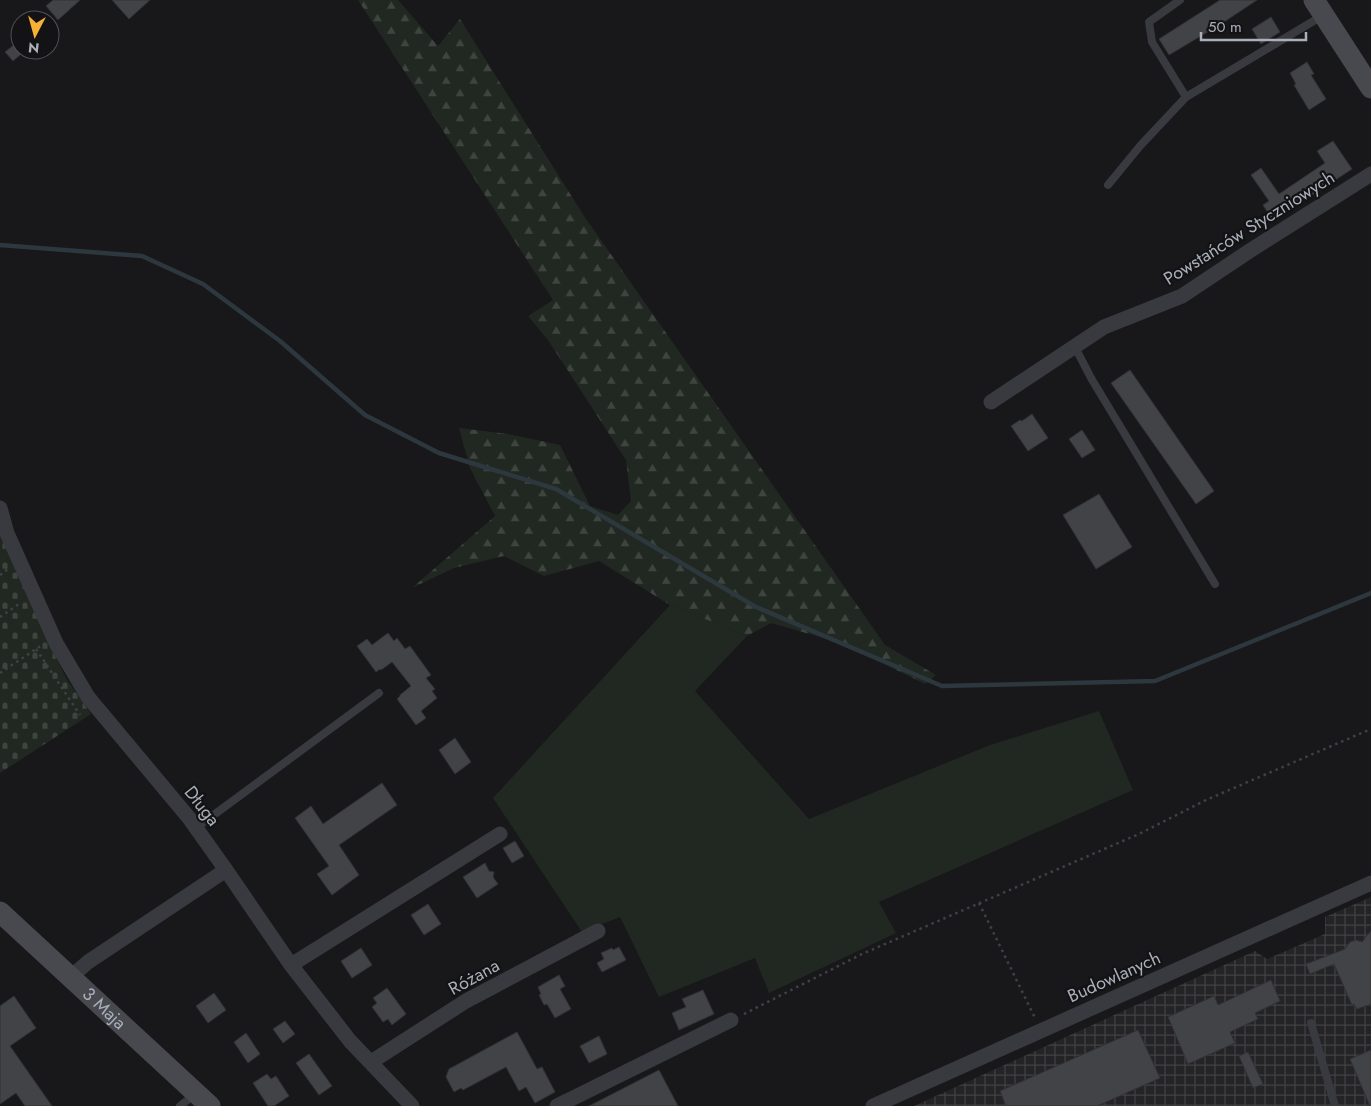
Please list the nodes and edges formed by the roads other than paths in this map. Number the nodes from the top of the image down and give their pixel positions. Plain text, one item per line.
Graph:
1 (1180, 0) edge
2 (1319, 7) edge
3 (1371, 88) edge
4 (1186, 97) junction
5 (1371, 174) edge
6 (1108, 185) dead end
7 (1075, 347) junction
8 (991, 402) dead end
9 (0, 508) edge
10 (1215, 584) dead end
11 (379, 693) dead end
12 (196, 828) junction
13 (500, 834) dead end
14 (226, 870) junction
15 (1371, 883) edge
16 (0, 912) edge
17 (598, 931) dead end
18 (291, 965) junction
19 (71, 978) junction
20 (731, 1020) road end
21 (1311, 1023) dead end
22 (371, 1062) junction
23 (203, 1100) edge
24 (180, 1106) edge
25 (412, 1106) edge
26 (557, 1106) edge
27 (873, 1106) edge
28 (1336, 1106) edge

1 - 4 lane
2 - 3 street
2 - 4 lane
4 - 6 lane
5 - 7 street, Powstańców Styczniowych
7 - 8 street, Powstańców Styczniowych
7 - 10 lane
9 - 12 street, Długa
11 - 12 lane
12 - 14 street, Długa
13 - 18 street
14 - 18 street, Długa
14 - 19 street
15 - 27 street, Budowlanych
16 - 19 street, 3 Maja
17 - 22 street, Różana
18 - 22 street, Długa
19 - 23 street, 3 Maja
20 - 26 street
21 - 28 lane
22 - 25 street, Długa
23 - 24 lane

